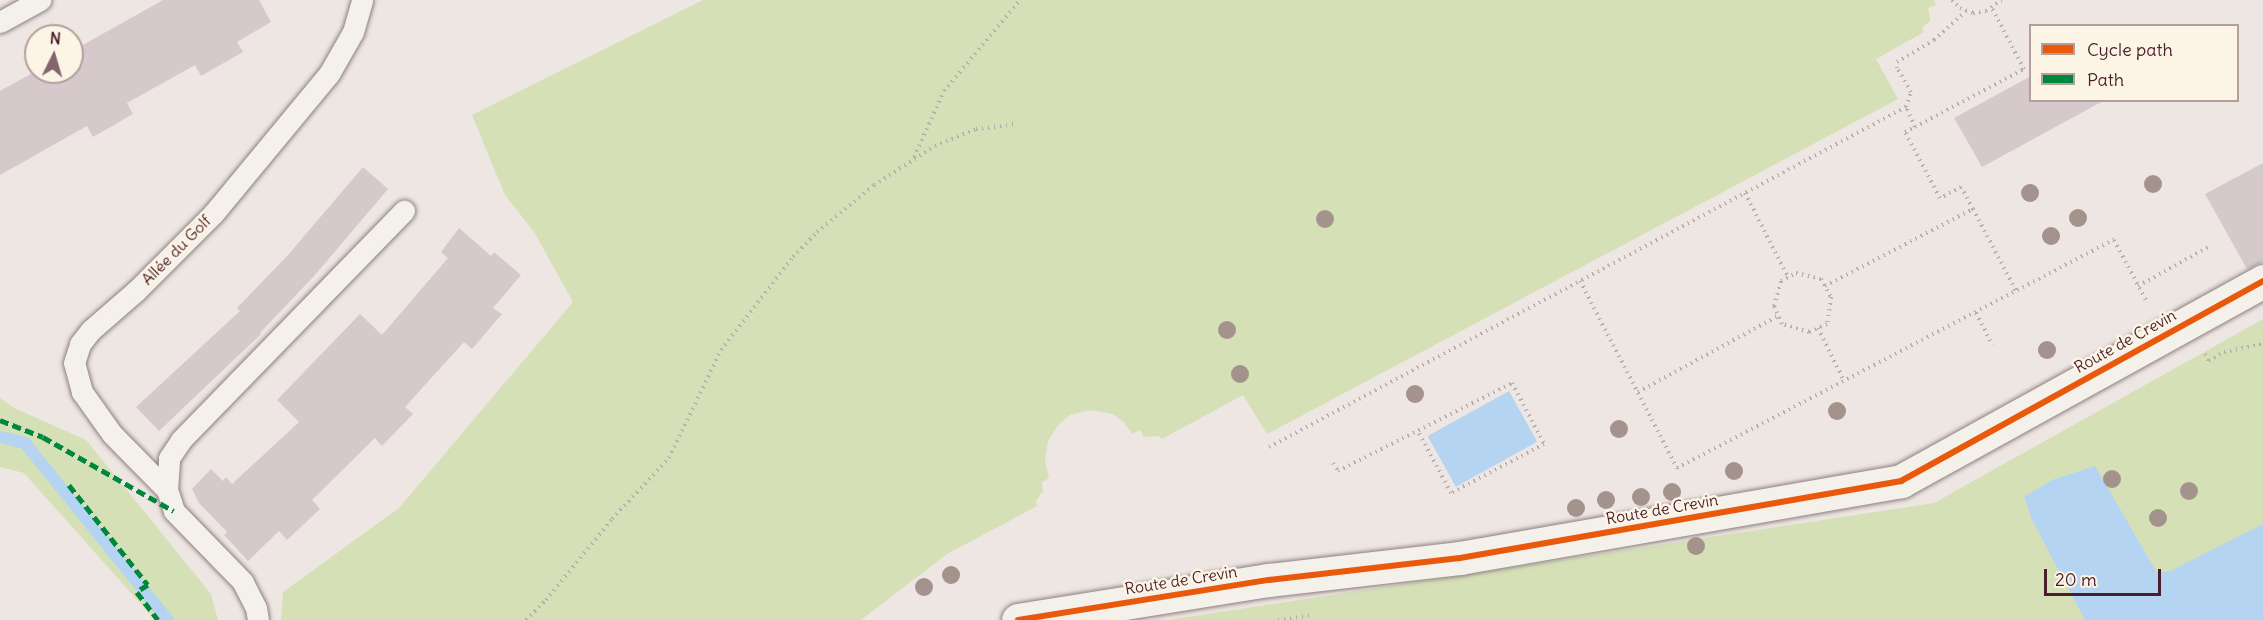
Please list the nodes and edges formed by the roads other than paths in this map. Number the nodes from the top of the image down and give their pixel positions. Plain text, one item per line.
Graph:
1 (40, 0) edge
2 (362, 0) edge
3 (0, 22) edge
4 (404, 211) dead end
5 (2263, 281) edge
6 (166, 490) junction
7 (258, 620) edge
8 (1018, 620) edge

1 - 3 lane
2 - 6 lane, Allée du Golf
4 - 6 lane
5 - 8 street, Route de Crevin
6 - 7 lane, Allée du Golf

